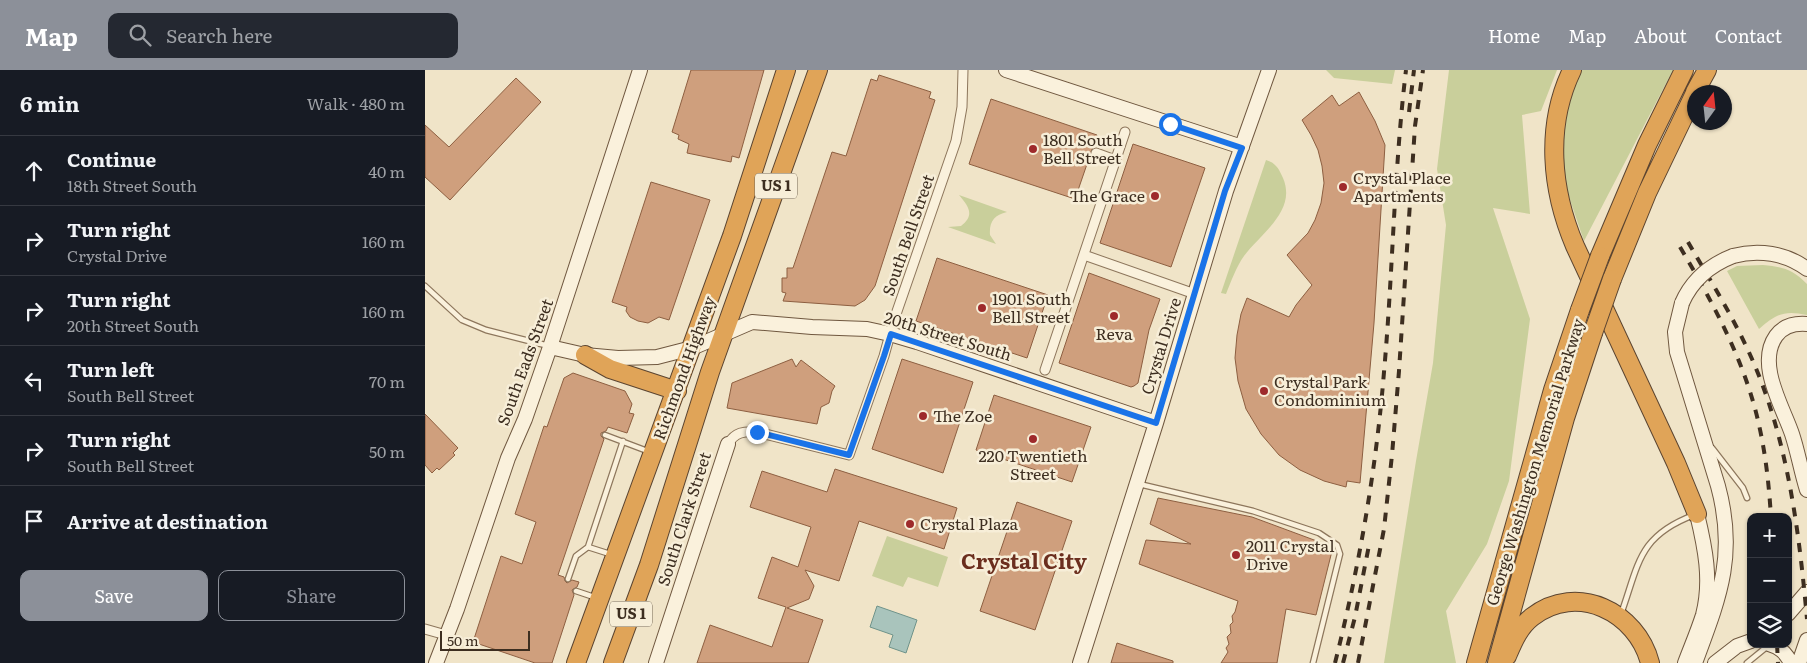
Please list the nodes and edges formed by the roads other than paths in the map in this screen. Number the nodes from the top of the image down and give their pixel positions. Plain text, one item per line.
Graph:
1 (641, 70) edge
2 (786, 70) edge
3 (963, 70) edge
4 (1006, 70) edge
5 (1269, 70) edge
6 (1572, 70) edge
7 (1684, 70) edge
8 (1707, 70) edge
9 (818, 71) edge
10 (1699, 85) edge
11 (1687, 110) edge
12 (1125, 132) dead end
13 (1242, 148) junction
14 (1096, 153) dead end
15 (1115, 160) junction
16 (1085, 255) junction
17 (1805, 268) edge
18 (425, 286) edge
19 (1195, 294) junction
20 (1807, 324) edge
21 (891, 334) junction
22 (723, 336) junction
23 (550, 347) junction
24 (692, 348) junction
25 (585, 355) junction
26 (1045, 370) dead end
27 (677, 391) junction
28 (1156, 423) junction
29 (605, 435) dead end
30 (1704, 436) junction
31 (623, 442) junction
32 (728, 444) joint
33 (653, 453) junction
34 (1137, 484) junction
35 (1807, 490) edge
36 (1747, 498) dead end
37 (1697, 514) junction
38 (588, 547) junction
39 (615, 556) junction
40 (568, 579) dead end
41 (576, 591) dead end
42 (1807, 592) edge
43 (600, 599) junction
44 (1792, 609) edge
45 (1620, 617) junction
46 (425, 630) edge
47 (446, 635) junction
48 (1807, 640) edge
49 (1747, 642) edge
50 (1764, 648) edge
51 (1777, 648) edge
52 (436, 663) edge
53 (577, 663) edge
54 (613, 663) edge
55 (656, 663) edge
56 (1080, 663) edge
57 (1313, 663) edge
58 (1476, 663) edge
59 (1497, 663) edge
60 (1504, 663) edge
61 (1650, 663) edge
62 (1685, 663) edge
63 (1695, 663) edge
64 (1715, 663) edge
65 (1747, 663) edge
66 (1791, 663) edge
67 (1799, 663) edge

1 - 23 street, South Eads Street
2 - 24 highway, Richmond Highway / US 1
3 - 21 street, South Bell Street
4 - 13 street
5 - 13 street, Crystal Drive
6 - 37 highway
7 - 58 highway, George Washington Memorial Parkway, bridge
8 - 10 highway, George Washington Memorial Parkway
9 - 22 highway, Richmond Highway / US 1
11 - 59 highway, George Washington Memorial Parkway, bridge
12 - 15 street
13 - 19 street, Crystal Drive
14 - 15 street
15 - 16 street
16 - 19 street
16 - 26 street
17 - 30 street, bridge
18 - 23 lane
19 - 28 street, Crystal Drive
20 - 35 street
21 - 22 street, 20th Street South
21 - 28 street, 20th Street South
21 - 32 street, South Bell Street
22 - 24 street, 20th Street South
22 - 54 highway, Richmond Highway / US 1
23 - 25 street, 20th Street South
23 - 47 street, South Eads Street
24 - 25 street, 20th Street South
24 - 27 highway, Richmond Highway / US 1
25 - 27 highway
27 - 33 highway, Richmond Highway / US 1
28 - 34 street, Crystal Drive
29 - 31 lane
30 - 36 lane
30 - 63 street
31 - 33 lane
31 - 38 lane
32 - 55 street, South Clark Street
33 - 39 highway, Richmond Highway / US 1
34 - 56 street, Crystal Drive
34 - 57 lane
37 - 45 lane
37 - 62 street
38 - 39 lane
38 - 40 lane
39 - 43 highway, Richmond Highway / US 1
41 - 43 lane
42 - 44 street
43 - 53 highway, Richmond Highway / US 1
45 - 60 highway
45 - 61 highway
46 - 47 street
47 - 52 street, South Eads Street
48 - 67 street
49 - 64 street
50 - 65 lane
51 - 66 street

